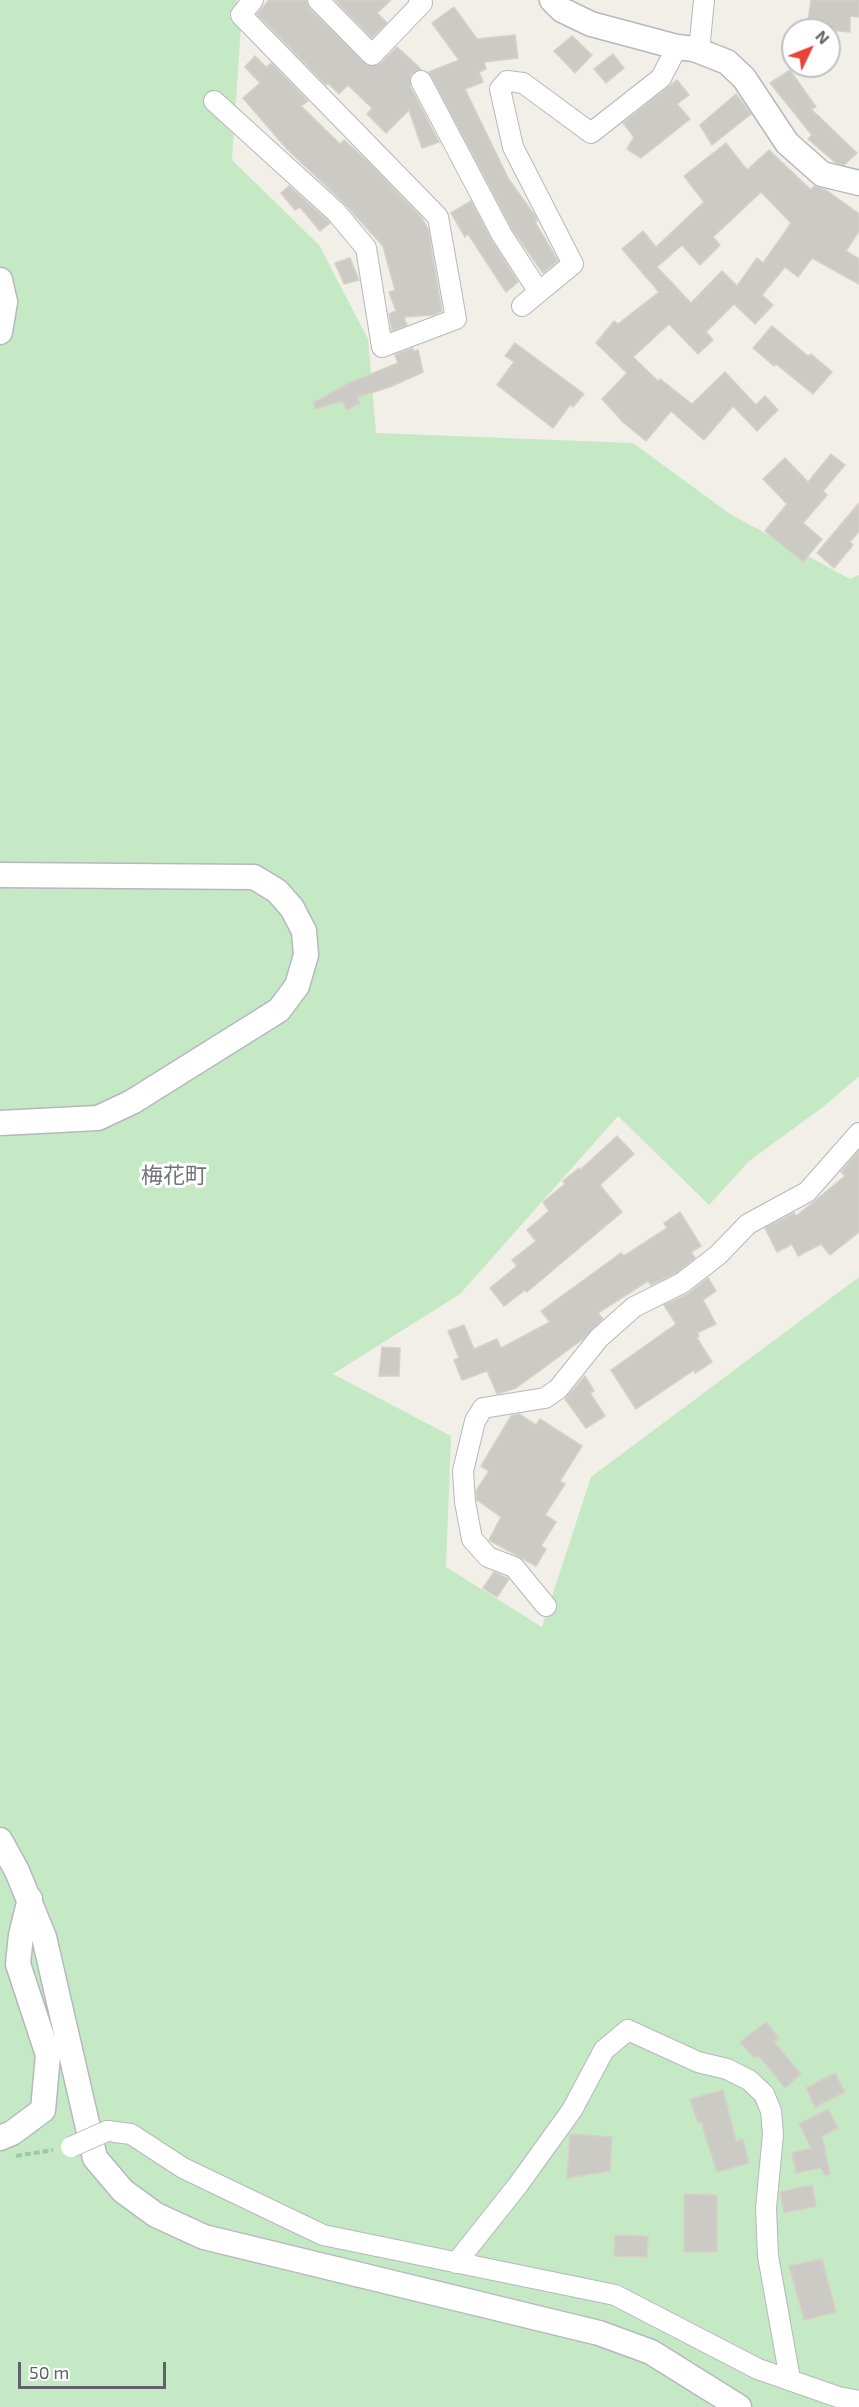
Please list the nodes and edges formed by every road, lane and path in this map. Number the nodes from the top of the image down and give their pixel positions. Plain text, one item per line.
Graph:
1 (253, 0) edge
2 (318, 0) edge
3 (419, 0) edge
4 (552, 0) edge
5 (704, 0) edge
6 (688, 49) junction
7 (420, 81) dead end
8 (214, 101) dead end
9 (822, 174) junction
10 (859, 183) edge
11 (859, 196) edge
12 (0, 280) edge
13 (539, 292) junction
14 (522, 306) dead end
15 (0, 332) edge
16 (0, 875) edge
17 (0, 1123) edge
18 (859, 1133) edge
19 (546, 1606) dead end
20 (0, 1840) edge
21 (30, 1899) junction
22 (0, 2138) edge
23 (71, 2147) joint
24 (20, 2151) dead end
25 (456, 2263) junction
26 (790, 2379) junction
27 (859, 2401) edge
28 (739, 2407) edge

1 - 8 street
2 - 3 street
4 - 6 street
5 - 6 street
6 - 9 street
6 - 13 street
7 - 13 street
9 - 10 street
9 - 11 street
12 - 15 street
13 - 14 street
16 - 17 street
18 - 19 street
20 - 21 street
21 - 22 street
21 - 28 street
23 - 24 path
23 - 25 street, bridge
25 - 26 street
25 - 26 street
26 - 27 street

